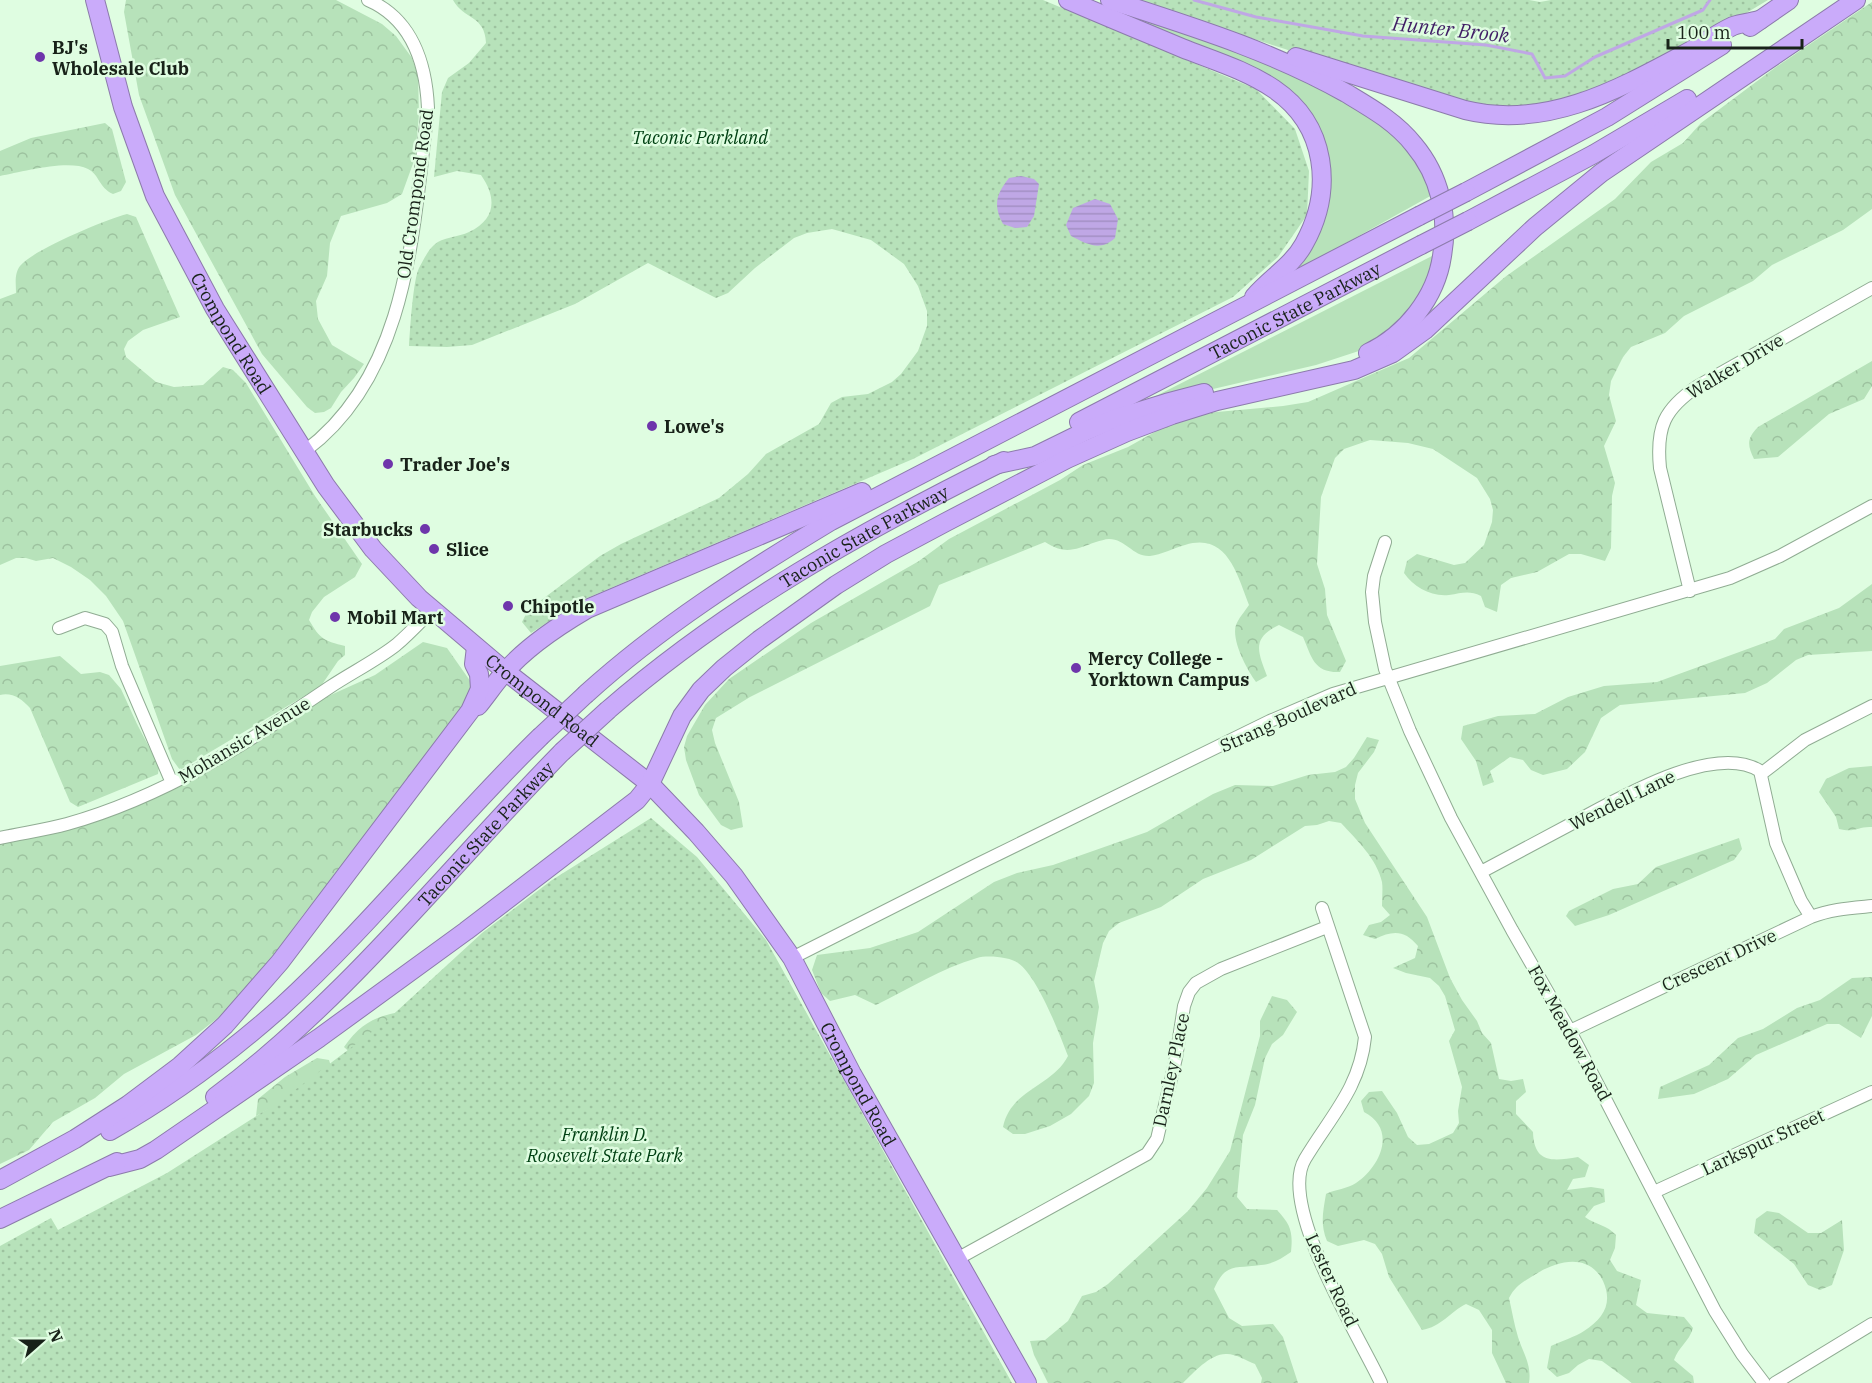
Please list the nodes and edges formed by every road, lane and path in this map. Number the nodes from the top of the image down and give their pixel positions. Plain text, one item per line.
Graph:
1 (95, 0) edge
2 (368, 0) edge
3 (1068, 0) edge
4 (1110, 0) edge
5 (1789, 0) edge
6 (1838, 0) edge
7 (1856, 0) edge
8 (1170, 19) junction
9 (1760, 20) junction
10 (1872, 288) edge
11 (1245, 308) junction
12 (304, 451) junction
13 (949, 460) junction
14 (994, 465) junction
15 (1872, 506) edge
16 (1385, 542) dead end
17 (1690, 591) junction
18 (432, 610) junction
19 (59, 628) dead end
20 (476, 647) junction
21 (505, 671) junction
22 (1388, 677) junction
23 (1872, 706) edge
24 (450, 739) junction
25 (1761, 774) junction
26 (172, 783) junction
27 (650, 784) junction
28 (0, 838) edge
29 (1481, 872) junction
30 (1872, 906) edge
31 (1322, 909) dead end
32 (1811, 917) junction
33 (1327, 927) junction
34 (792, 958) junction
35 (1570, 1031) junction
36 (1872, 1092) edge
37 (109, 1167) junction
38 (0, 1180) edge
39 (0, 1187) edge
40 (1654, 1192) junction
41 (0, 1219) edge
42 (957, 1259) junction
43 (1872, 1324) edge
44 (1026, 1383) edge
45 (1381, 1383) edge
46 (1764, 1383) edge
47 (1775, 1383) edge

1 - 12 highway, Crompond Road
2 - 12 street, Old Crompond Road
3 - 11 highway
4 - 8 highway
5 - 9 highway, Taconic State Parkway
6 - 14 highway, Taconic State Parkway, bridge
7 - 27 highway
8 - 9 highway
8 - 14 highway
9 - 11 highway, Taconic State Parkway, bridge
10 - 17 street, Walker Drive
11 - 13 highway, Taconic State Parkway
12 - 18 highway, Crompond Road
13 - 21 highway
13 - 39 highway, Taconic State Parkway, bridge
14 - 37 highway, Taconic State Parkway, bridge
15 - 17 street, Strang Boulevard
16 - 22 street, Fox Meadow Road
17 - 22 street, Strang Boulevard
18 - 20 highway, Crompond Road
18 - 26 street, Mohansic Avenue
19 - 26 street
20 - 21 highway, Crompond Road
20 - 24 highway
21 - 24 highway
21 - 27 highway, Crompond Road
22 - 29 street, Fox Meadow Road
22 - 34 street, Strang Boulevard
23 - 25 street
24 - 38 highway
25 - 29 street, Wendell Lane
25 - 32 street
26 - 28 street, Mohansic Avenue
27 - 34 highway, Crompond Road
27 - 37 highway
29 - 35 street, Fox Meadow Road
30 - 32 street, Crescent Drive
31 - 33 street, Lester Road
32 - 35 street, Crescent Drive
33 - 42 street, Darnley Place
33 - 45 street, Lester Road
34 - 42 highway, Crompond Road
35 - 40 street, Fox Meadow Road
36 - 40 street, Larkspur Street
37 - 41 highway, Taconic State Parkway
40 - 46 street, Fox Meadow Road
42 - 44 highway, Crompond Road
43 - 47 street

